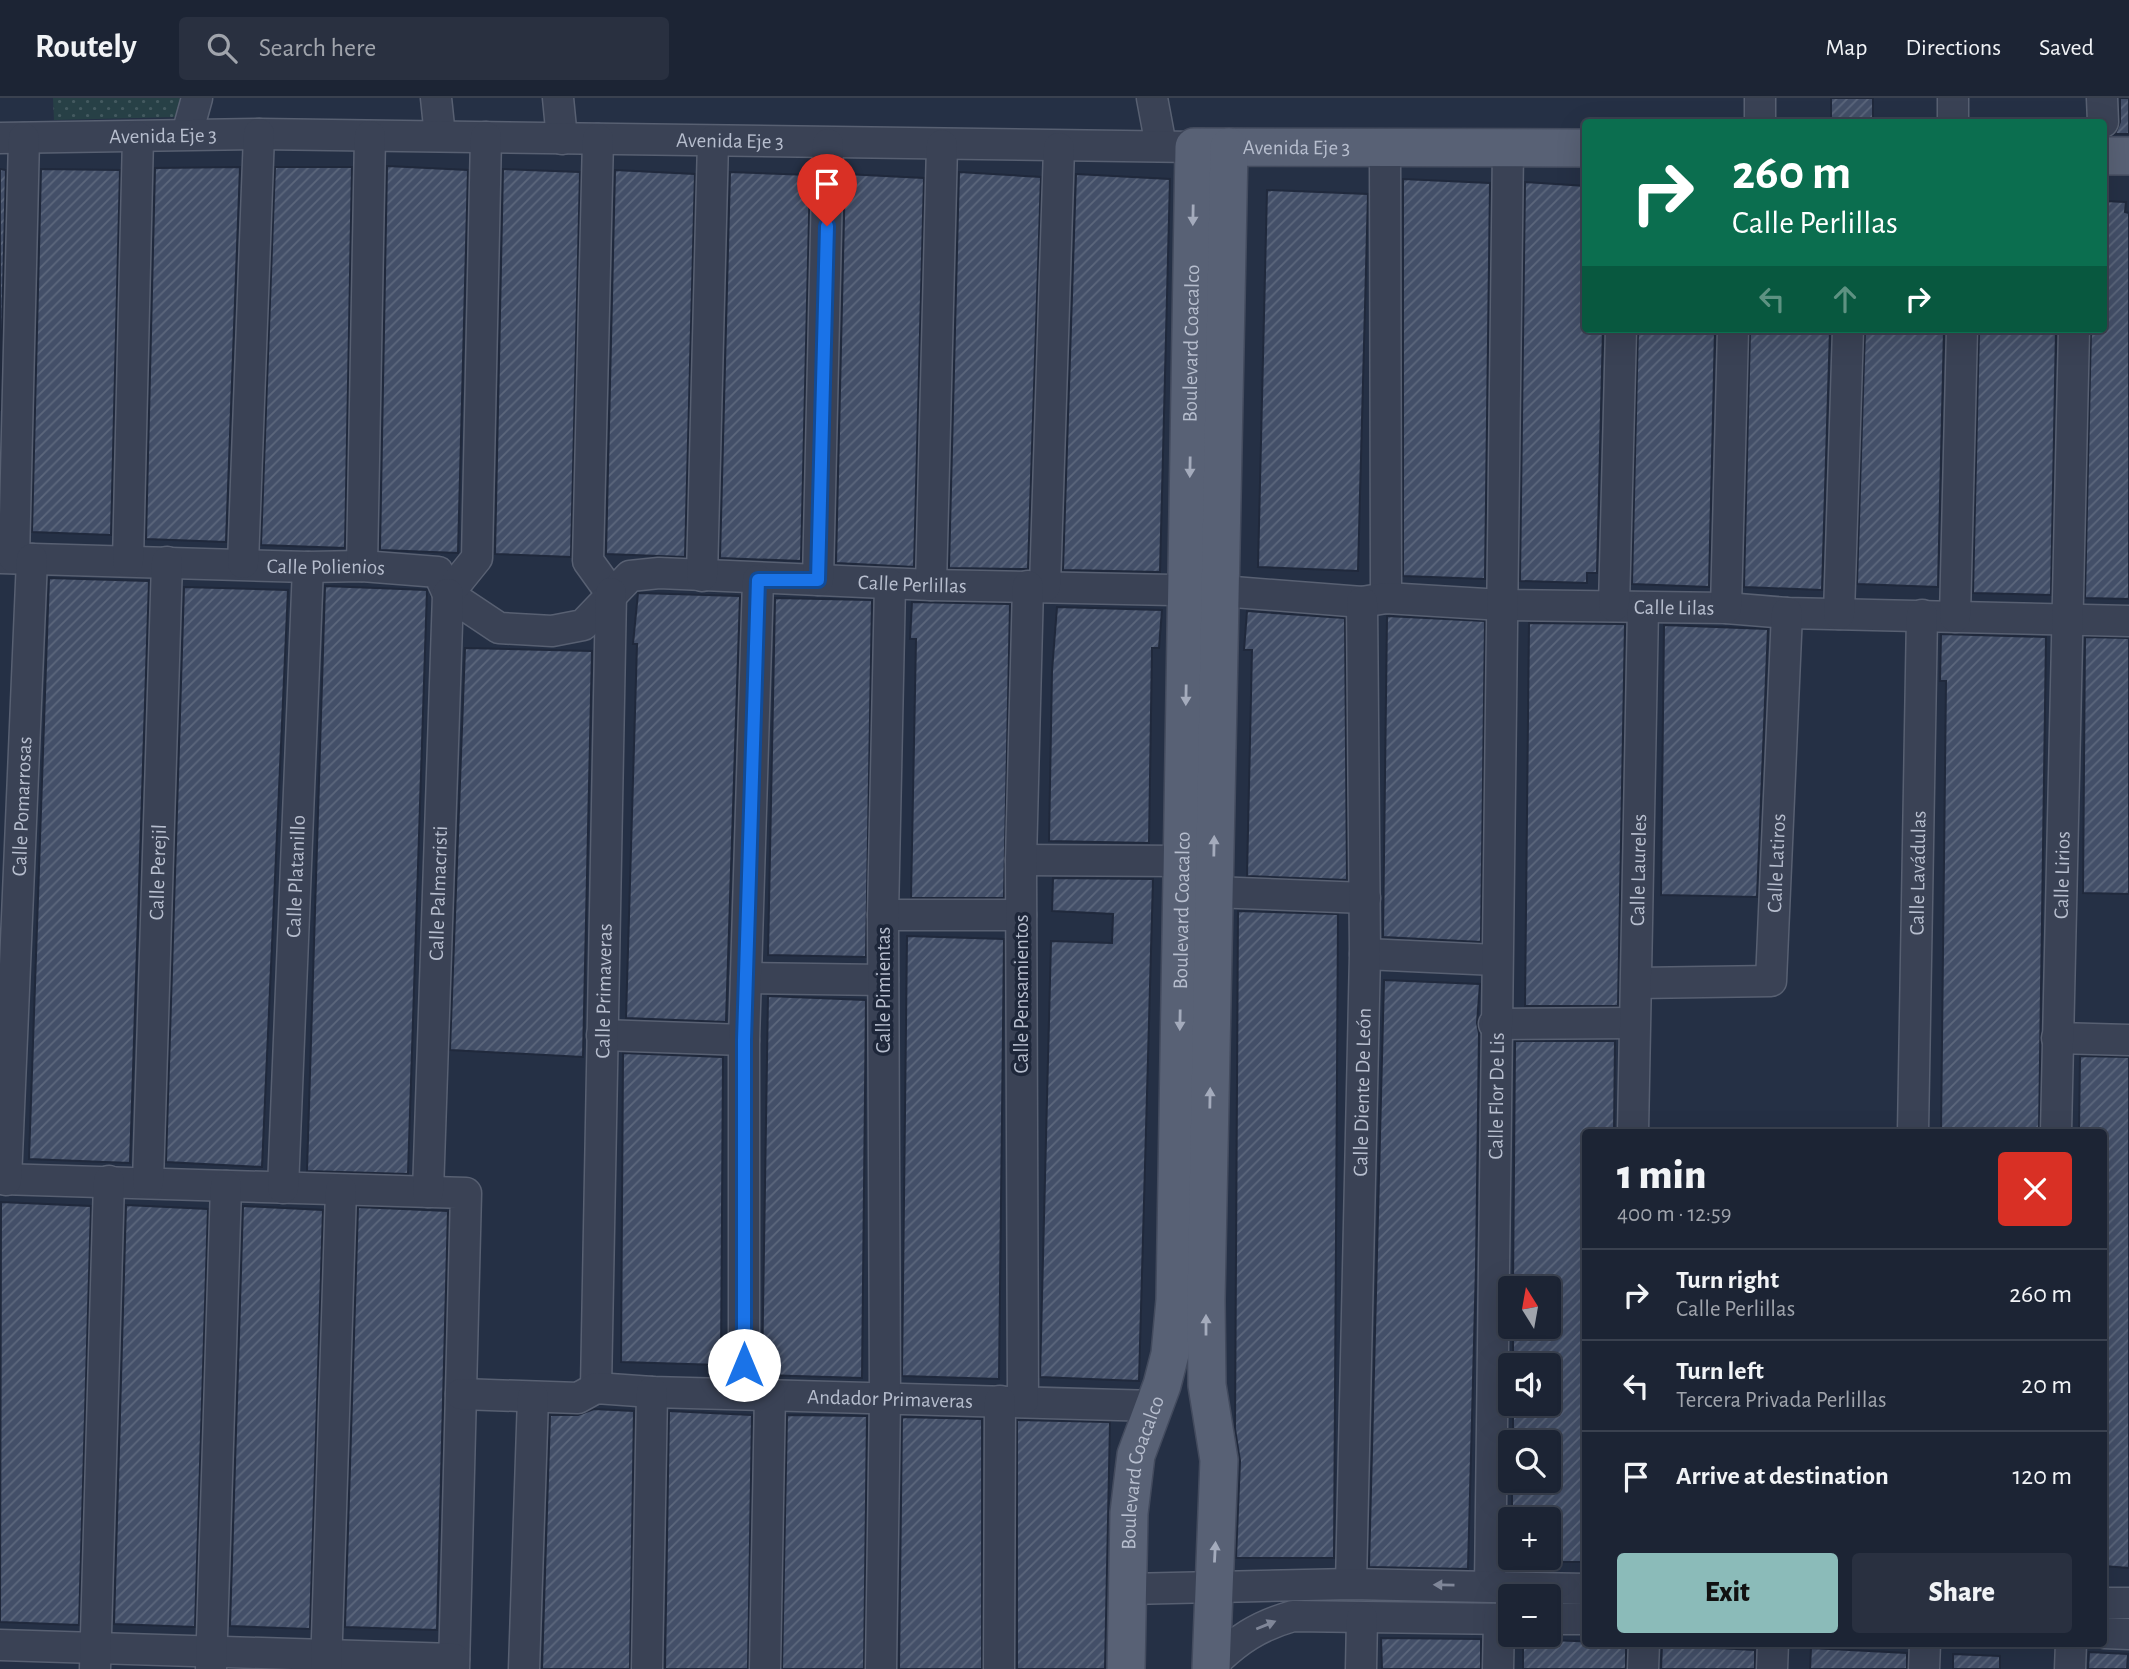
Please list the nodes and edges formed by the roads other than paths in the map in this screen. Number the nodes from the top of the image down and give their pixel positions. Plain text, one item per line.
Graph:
1 (197, 98) edge
2 (436, 98) edge
3 (558, 98) edge
4 (1152, 98) edge
5 (1760, 98) edge
6 (1953, 98) edge
7 (2102, 98) edge
8 (1760, 119) edge
9 (1953, 119) edge
10 (2103, 119) edge
11 (187, 134) junction
12 (259, 134) junction
13 (370, 136) junction
14 (440, 136) junction
15 (138, 137) junction
16 (486, 137) junction
17 (12, 138) edge
18 (562, 139) junction
19 (598, 139) junction
20 (713, 141) junction
21 (828, 144) junction
22 (942, 145) junction
23 (1195, 147) junction
24 (1059, 148) junction
25 (1385, 148) junction
26 (1508, 148) junction
27 (1582, 148) edge
28 (2107, 156) edge
29 (2129, 156) edge
30 (1621, 333) edge
31 (1733, 333) edge
32 (1848, 333) edge
33 (1962, 333) edge
34 (2074, 333) edge
35 (16, 558) edge
36 (128, 561) junction
37 (167, 562) junction
38 (243, 563) junction
39 (362, 566) junction
40 (308, 567) junction
41 (702, 576) junction
42 (758, 580) junction
43 (818, 580) junction
44 (890, 584) junction
45 (931, 585) junction
46 (1037, 586) junction
47 (1205, 590) junction
48 (611, 593) junction
49 (448, 594) junction
50 (1374, 600) junction
51 (1502, 605) junction
52 (1614, 606) junction
53 (1643, 608) junction
54 (1726, 608) junction
55 (1787, 613) junction
56 (1839, 614) junction
57 (1922, 615) junction
58 (1955, 617) junction
59 (2067, 619) junction
60 (2129, 621) edge
61 (1021, 860) junction
62 (1182, 861) junction
63 (1213, 892) junction
64 (1365, 898) junction
65 (883, 915) junction
66 (1021, 915) junction
67 (1365, 954) junction
68 (1496, 960) junction
69 (746, 978) junction
70 (883, 980) junction
71 (1637, 983) junction
72 (1634, 1023) junction
73 (1494, 1024) junction
74 (602, 1035) junction
75 (2057, 1038) junction
76 (744, 1040) junction
77 (2129, 1040) edge
78 (1633, 1129) edge
79 (1913, 1129) edge
80 (2056, 1129) edge
81 (3, 1180) edge
82 (109, 1181) junction
83 (148, 1182) junction
84 (226, 1186) junction
85 (284, 1188) junction
86 (341, 1190) junction
87 (428, 1192) junction
88 (596, 1388) junction
89 (652, 1392) junction
90 (757, 1393) junction
91 (461, 1394) junction
92 (533, 1397) junction
93 (885, 1397) junction
94 (1011, 1401) junction
95 (1155, 1406) junction
96 (1351, 1584) junction
97 (1490, 1586) junction
98 (1127, 1589) junction
99 (1213, 1589) junction
100 (1582, 1589) edge
101 (2107, 1603) edge
102 (2129, 1603) edge
103 (1362, 1618) junction
104 (1498, 1619) edge
105 (1561, 1619) edge
106 (1582, 1619) edge
107 (2107, 1633) edge
108 (2129, 1634) edge
109 (0, 1645) edge
110 (1501, 1647) edge
111 (1644, 1647) edge
112 (1773, 1647) edge
113 (1925, 1647) edge
114 (2071, 1647) edge
115 (95, 1658) edge
116 (211, 1660) edge
117 (326, 1662) edge
118 (454, 1664) edge
119 (1212, 1667) edge
120 (524, 1669) edge
121 (647, 1669) edge
122 (765, 1669) edge
123 (881, 1669) edge
124 (999, 1669) edge
125 (1126, 1669) edge
126 (1361, 1669) edge
127 (1498, 1669) edge
128 (1643, 1669) edge
129 (1772, 1669) edge
130 (1924, 1669) edge
131 (2070, 1669) edge

1 - 11 street
2 - 14 street
3 - 18 street
4 - 23 street
5 - 8 street
6 - 9 street
7 - 10 street
11 - 12 street, Avenida Eje 3
11 - 15 street, Avenida Eje 3
12 - 13 street, Avenida Eje 3
12 - 38 street
13 - 14 street, Avenida Eje 3
13 - 39 street
14 - 16 street, Avenida Eje 3
15 - 17 street, Avenida Eje 3
15 - 36 street
16 - 18 street, Avenida Eje 3
16 - 49 street
17 - 35 street, Calle Pomarrosas
18 - 19 street, Avenida Eje 3
19 - 20 street, Avenida Eje 3
19 - 48 street
20 - 21 street, Avenida Eje 3
20 - 41 street
21 - 22 street, Avenida Eje 3
21 - 43 street
22 - 24 street, Avenida Eje 3
22 - 45 street
23 - 24 street, Avenida Eje 3
23 - 25 main road, Avenida Eje 3
23 - 47 main road, Boulevard Coacalco
24 - 46 street, Calle Pensamientos
25 - 26 main road, Avenida Eje 3
25 - 50 street, Calle Diente De León
26 - 27 main road, Avenida Eje 3
26 - 51 street, Calle Flor De Lis
28 - 29 main road
30 - 52 street
31 - 54 street
32 - 56 street
33 - 58 street
34 - 59 street, Calle Lirios
35 - 36 street, Calle Polienios
35 - 81 street, Calle Pomarrosas
36 - 37 street, Calle Polienios
37 - 38 street, Calle Polienios
37 - 83 street, Calle Perejil
38 - 40 street, Calle Polienios
39 - 40 street, Calle Polienios
39 - 49 street, Calle Polienios
40 - 85 street, Calle Platanillo
41 - 42 street, Calle Perlillas
41 - 48 street, Calle Perlillas
42 - 43 street, Calle Perlillas
42 - 69 street
43 - 44 street, Calle Perlillas
44 - 45 street, Calle Perlillas
44 - 65 street, Calle Pimientas
45 - 46 street, Calle Perlillas
46 - 47 street, Calle Perlillas
46 - 61 street, Calle Pensamientos
47 - 50 street, Calle Lilas
47 -> 62 main road, Boulevard Coacalco
63 -> 47 main road, Boulevard Coacalco
48 - 49 street, Calle Polienios
48 - 74 street, Calle Primaveras
49 - 87 street, Calle Palmacristi
50 - 51 street, Calle Lilas
50 - 64 street, Calle Diente De León
51 - 52 street, Calle Lilas
51 - 68 street, Calle Flor De Lis
52 - 53 street, Calle Lilas
53 - 54 street, Calle Lilas
53 - 71 street, Calle Laureles
54 - 55 street, Calle Lilas
55 - 56 street, Calle Lilas
55 - 71 street, Calle Latiros
56 - 57 street, Calle Lilas
57 - 58 street, Calle Lilas
57 - 79 street, Calle Lavádulas
58 - 59 street, Calle Lilas
59 - 60 street, Calle Lilas
59 - 75 street, Calle Lirios
61 - 62 street
61 - 66 street, Calle Pensamientos
62 -> 95 main road, Boulevard Coacalco
63 - 64 street
99 -> 63 main road, Boulevard Coacalco
64 - 67 street, Calle Diente De León
65 - 66 street
65 - 70 street, Calle Pimientas
66 - 94 street, Calle Pensamientos
67 - 68 street
67 - 96 street, Calle Diente De León
68 - 73 street, Calle Flor De Lis
69 - 70 street
69 - 76 street
70 - 93 street, Calle Pimientas
71 - 72 street, Calle Laureles
72 - 73 street
72 - 78 street, Calle Laureles
73 - 97 street, Calle Flor De Lis
74 - 76 street
74 - 88 street, Calle Primaveras
75 - 77 street
75 - 80 street, Calle Lirios
76 - 90 street
81 - 82 street
82 - 83 street
82 - 115 street
83 - 84 street
84 - 85 street
84 - 116 street
85 - 86 street
86 - 87 street
86 - 117 street
87 - 91 street
88 - 89 street, Andador Primaveras
88 - 92 street, Andador Primaveras
89 - 90 street, Andador Primaveras
89 - 121 street
90 - 93 street, Andador Primaveras
90 - 122 street
91 - 92 street, Andador Primaveras
91 - 118 street
92 - 120 street
93 - 94 street, Andador Primaveras
93 - 123 street, Calle Pimientas
94 - 95 street, Andador Primaveras
94 - 124 street, Calle Pensamientos
95 - 98 main road, Boulevard Coacalco
97 -> 96 street
96 - 99 street
97 - 100 street
98 - 99 street
98 - 125 main road, Boulevard Coacalco
99 - 119 main road, Boulevard Coacalco
101 - 102 street
103 - 104 street
119 -> 103 street
103 - 126 street
105 - 106 street
107 - 108 street
109 - 115 street
110 - 127 street
111 - 128 street
112 - 129 street
113 - 130 street
114 - 131 street
115 - 116 street
116 - 117 street
117 - 118 street

